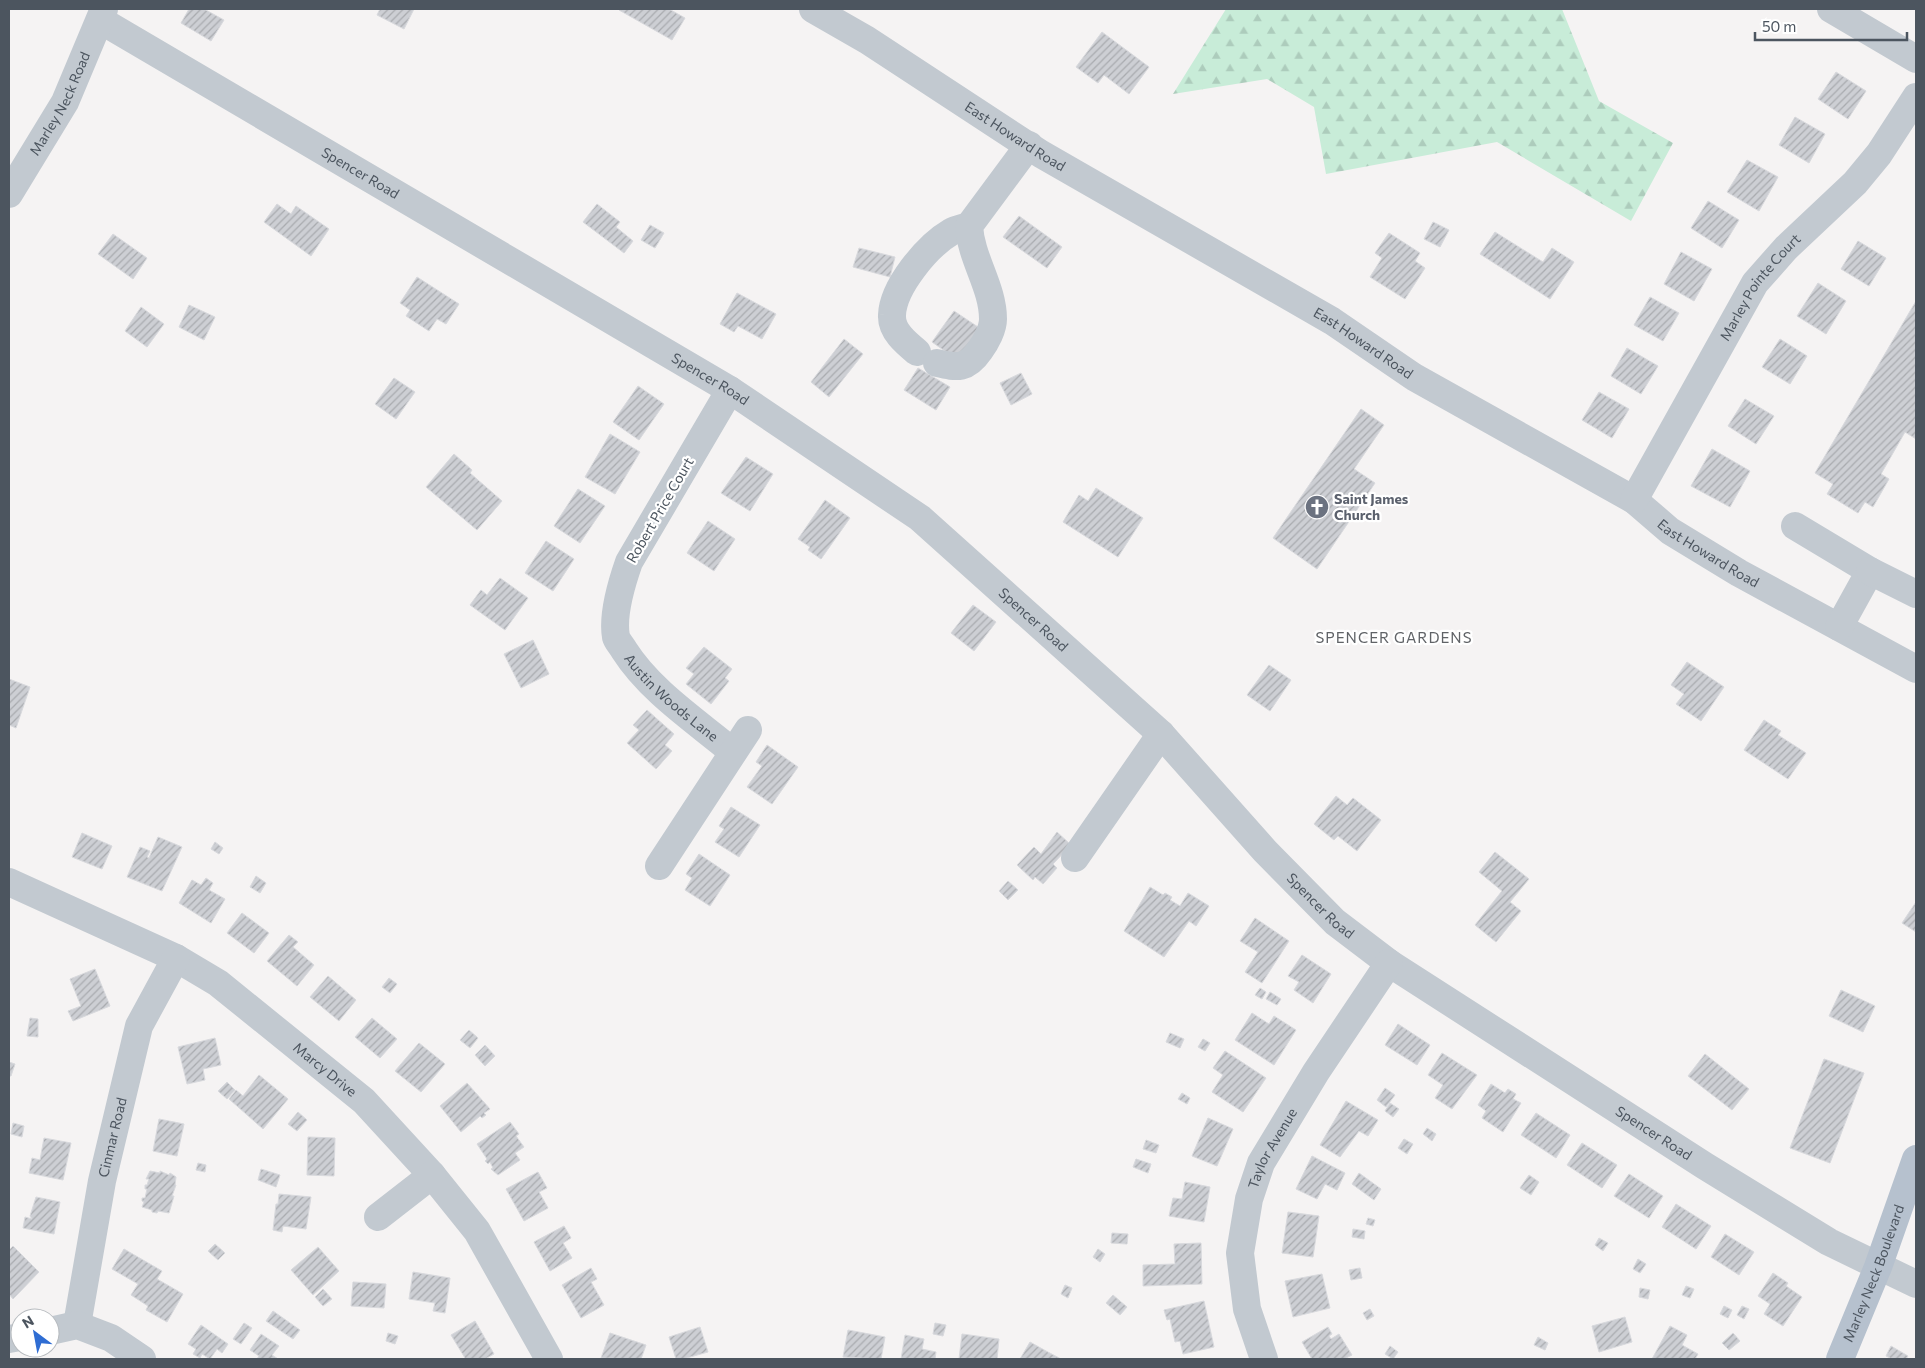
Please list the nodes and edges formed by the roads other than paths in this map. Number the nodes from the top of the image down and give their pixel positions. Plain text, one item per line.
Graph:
1 (813, 9) edge
2 (1831, 9) edge
3 (102, 14) edge
4 (1916, 58) edge
5 (1916, 97) edge
6 (1028, 145) junction
7 (9, 194) edge
8 (969, 226) junction
9 (730, 390) junction
10 (1634, 500) junction
11 (1795, 526) dead end
12 (1870, 571) junction
13 (1916, 594) edge
14 (1839, 627) junction
15 (616, 638) joint
16 (1916, 669) edge
17 (748, 730) dead end
18 (1161, 734) junction
19 (733, 752) junction
20 (1075, 858) dead end
21 (659, 866) dead end
22 (9, 882) edge
23 (176, 958) junction
24 (1389, 963) junction
25 (1916, 1159) edge
26 (432, 1175) junction
27 (378, 1218) dead end
28 (1878, 1266) junction
29 (1916, 1284) edge
30 (76, 1325) junction
31 (60, 1329) edge
32 (142, 1359) edge
33 (549, 1359) edge
34 (1264, 1359) edge
35 (1840, 1359) edge

1 - 6 street, East Howard Road
2 - 4 street
3 - 7 street, Marley Neck Road
3 - 9 street, Spencer Road
5 - 10 street, Marley Pointe Court
6 - 8 street
6 - 10 street, East Howard Road
8 - 8 street
9 - 15 street, Robert Price Court
9 - 18 street, Spencer Road
10 - 14 street, East Howard Road
11 - 12 street
12 - 13 street
12 - 14 street
14 - 16 street, East Howard Road
15 - 19 street, Austin Woods Lane
17 - 19 street, Austin Woods Lane
18 - 20 street
18 - 24 street, Spencer Road
19 - 21 street, Austin Woods Lane
22 - 23 street, Marcy Drive
23 - 26 street, Marcy Drive
23 - 30 street, Cinmar Road
24 - 28 street, Spencer Road
24 - 34 street, Taylor Avenue
25 - 28 main road, Marley Neck Boulevard
26 - 27 street
26 - 33 street, Marcy Drive
28 - 29 street, Spencer Road
28 - 35 main road, Marley Neck Boulevard
30 - 31 street
30 - 32 street

